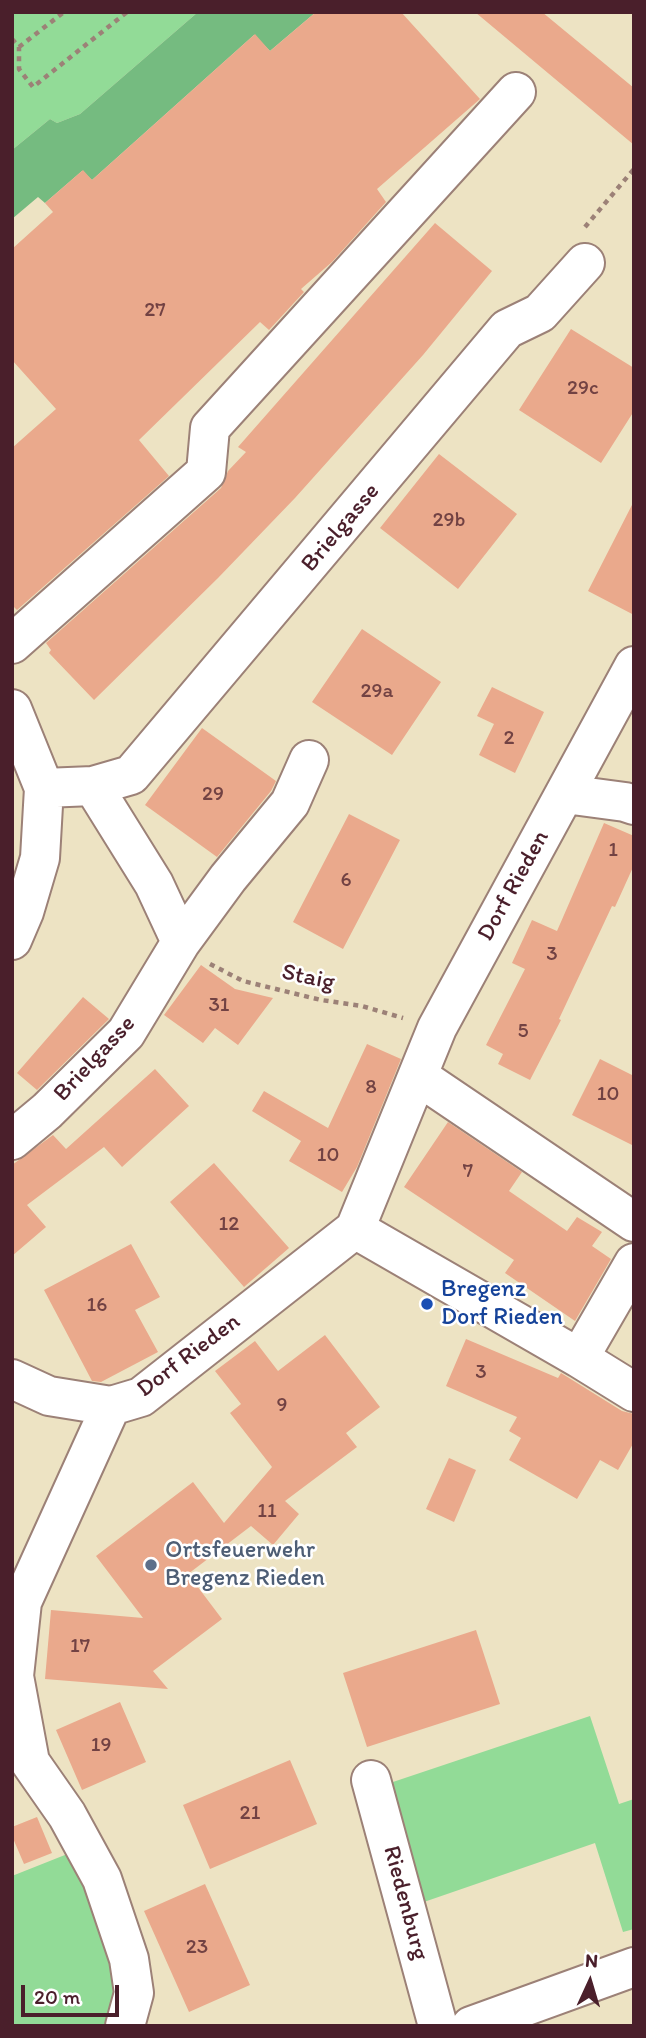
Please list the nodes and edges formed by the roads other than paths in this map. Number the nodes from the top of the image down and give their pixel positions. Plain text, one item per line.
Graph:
1 (516, 92) dead end
2 (584, 246) road end
3 (12, 644) edge
4 (634, 666) edge
5 (12, 709) edge
6 (309, 760) dead end
7 (93, 786) junction
8 (44, 789) junction
9 (565, 794) junction
10 (634, 805) edge
11 (12, 940) edge
12 (181, 942) junction
13 (418, 1076) junction
14 (12, 1140) edge
15 (634, 1222) edge
16 (355, 1229) junction
17 (634, 1263) edge
18 (579, 1358) junction
19 (12, 1379) edge
20 (634, 1392) edge
21 (111, 1406) junction
22 (372, 1780) dead end
23 (629, 1970) edge
24 (125, 2026) edge
25 (438, 2026) edge
26 (471, 2026) edge
27 (543, 2026) edge

1 - 3 street
2 - 7 street, Brielgasse
4 - 9 street, Dorf Rieden
5 - 8 street
6 - 12 street, Brielgasse
7 - 8 street, Brielgasse
7 - 12 street
8 - 11 street
9 - 10 street
9 - 13 street, Dorf Rieden
12 - 14 street, Brielgasse
13 - 15 street
13 - 16 street, Dorf Rieden
16 - 18 street
16 - 21 street, Dorf Rieden
17 - 18 street
18 - 20 street
19 - 21 street
21 - 24 street, Dorf Rieden
22 - 25 street, Riedenburg
23 - 26 street
23 - 27 street

